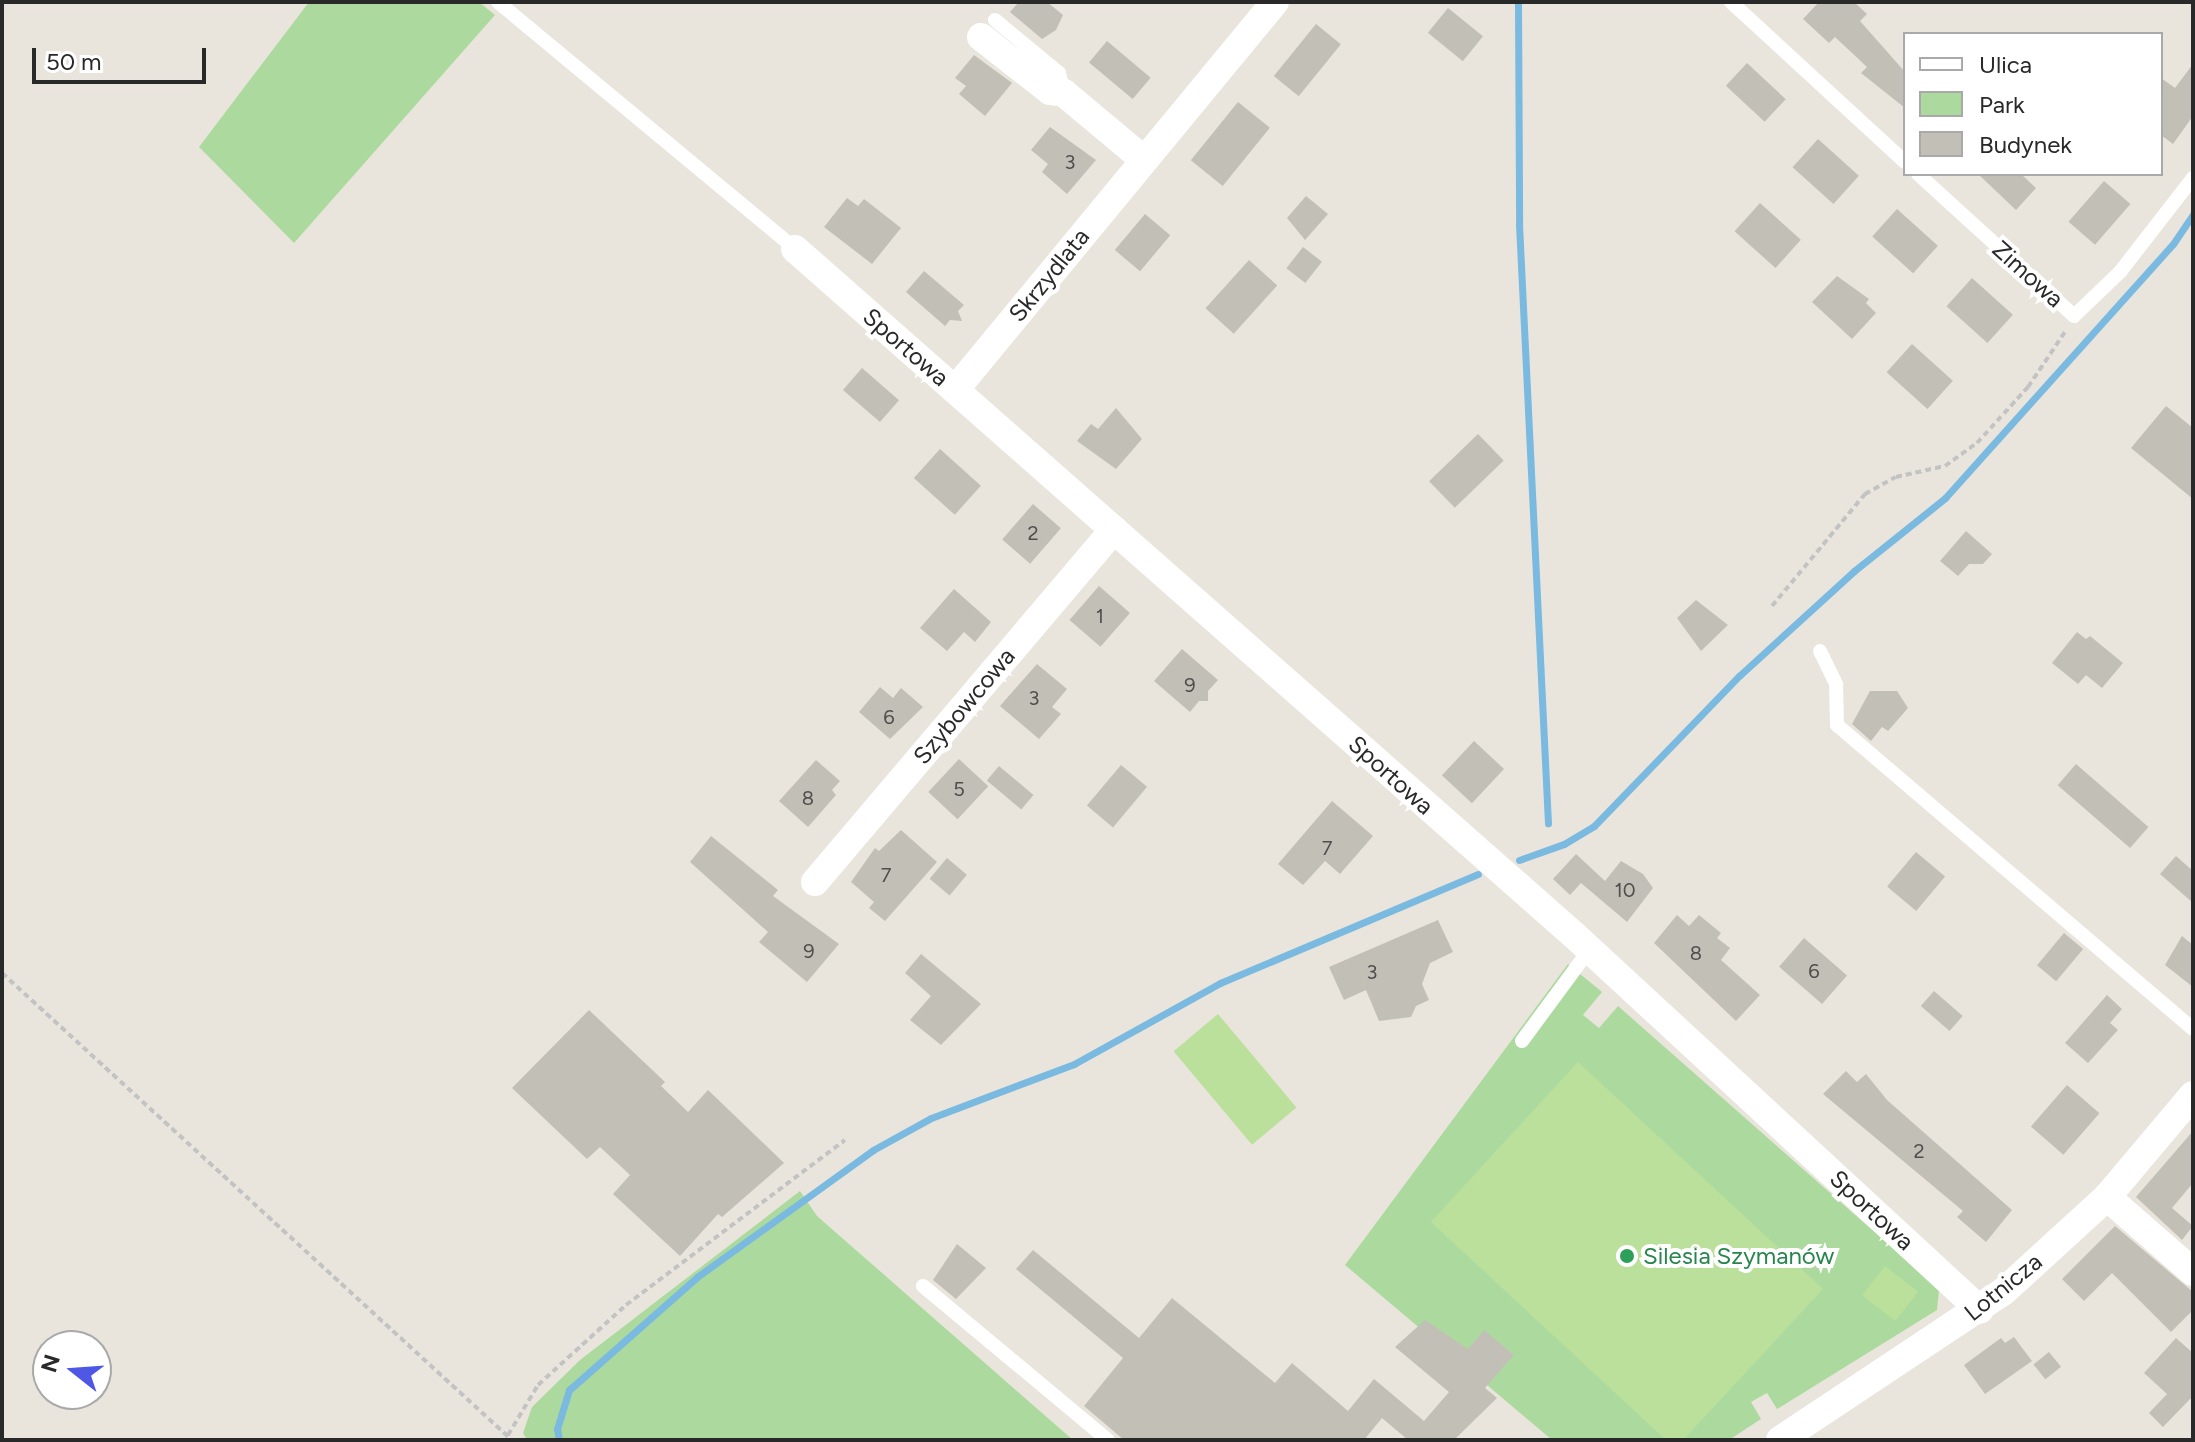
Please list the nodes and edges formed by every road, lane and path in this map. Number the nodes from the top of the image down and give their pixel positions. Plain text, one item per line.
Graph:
1 (498, 2) edge
2 (1275, 2) edge
3 (1731, 2) edge
4 (988, 29) dead end
5 (1144, 160) junction
6 (1903, 160) edge
7 (1920, 176) edge
8 (2193, 178) edge
9 (795, 249) joint
10 (2074, 316) junction
11 (955, 390) junction
12 (1114, 530) junction
13 (1772, 606) dead end
14 (1820, 651) dead end
15 (815, 882) dead end
16 (1589, 950) junction
17 (2, 973) edge
18 (2193, 1029) edge
19 (1522, 1041) dead end
20 (2193, 1095) edge
21 (845, 1140) dead end
22 (2107, 1197) junction
23 (2193, 1272) edge
24 (923, 1286) dead end
25 (1980, 1310) junction
26 (510, 1438) edge
27 (1108, 1440) edge
28 (1780, 1440) edge

1 - 9 lane
2 - 5 street, Skrzydlata
3 - 6 lane
4 - 5 street
5 - 11 street, Skrzydlata
7 - 10 lane, Zimowa
8 - 10 lane, Zimowa
9 - 11 street, Sportowa
10 - 13 path
11 - 12 street, Sportowa
12 - 15 street, Szybowcowa
12 - 16 street, Sportowa
14 - 18 lane
16 - 19 lane
16 - 25 street, Sportowa
17 - 26 path
20 - 22 street, Lotnicza
21 - 26 path
22 - 23 street
22 - 25 street, Lotnicza
24 - 27 lane
25 - 28 street, Lotnicza

